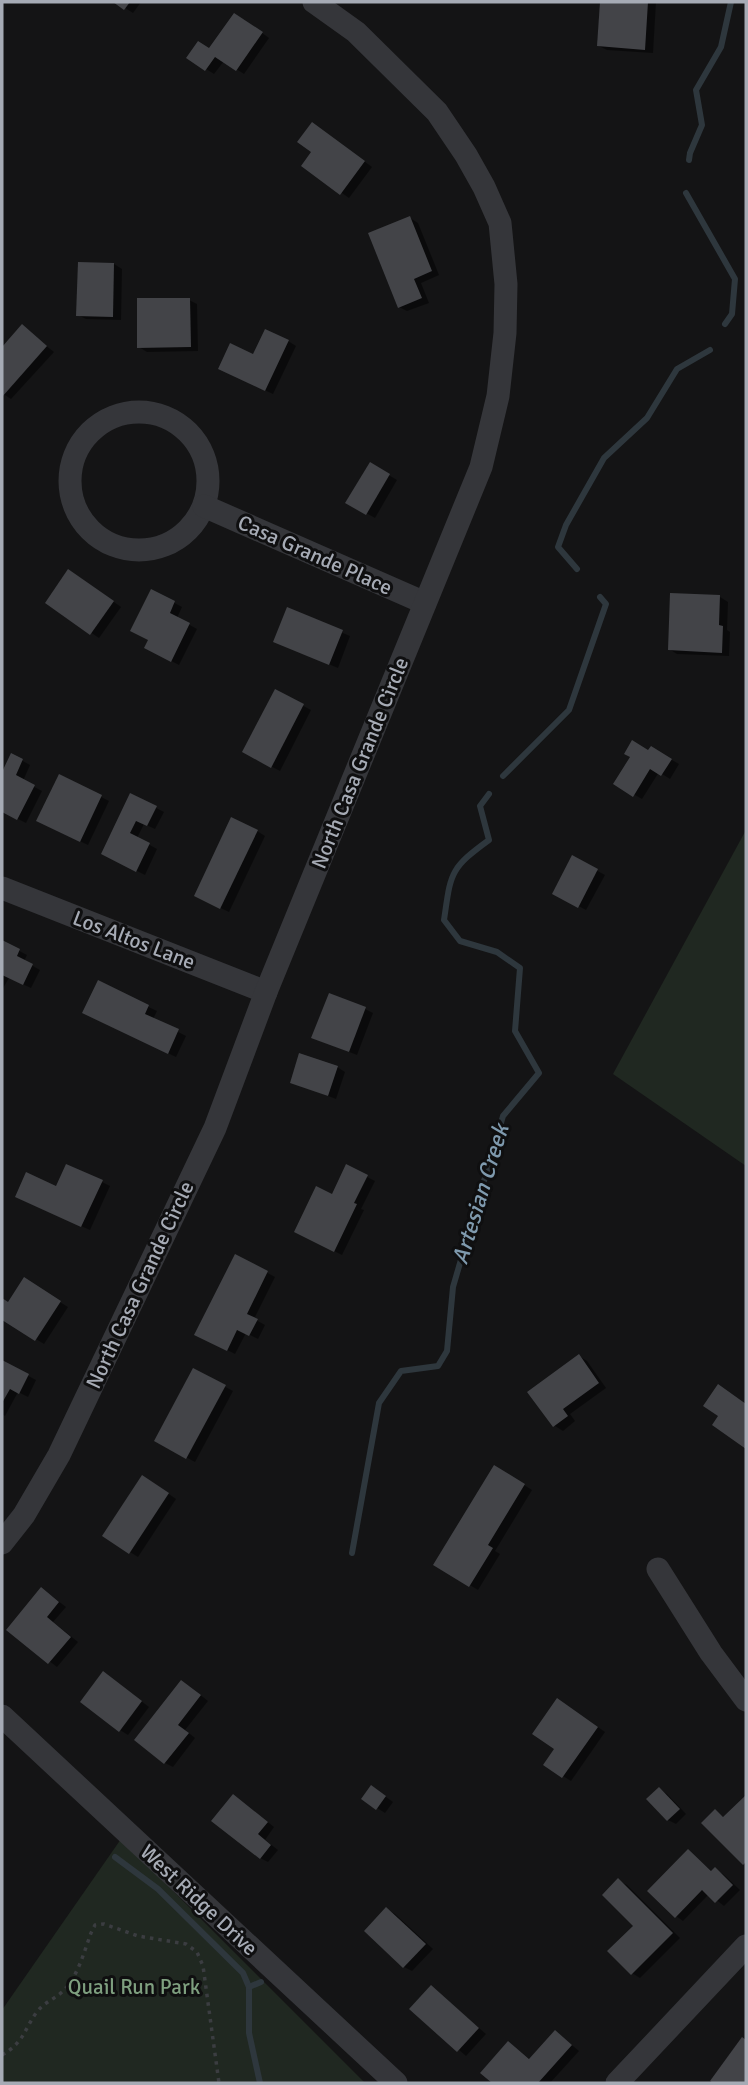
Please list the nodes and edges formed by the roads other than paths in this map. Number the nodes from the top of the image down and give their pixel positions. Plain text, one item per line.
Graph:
1 (314, 2) edge
2 (204, 506) junction
3 (425, 603) junction
4 (2, 888) edge
5 (266, 992) junction
6 (2, 1544) edge
7 (658, 1569) dead end
8 (746, 1700) edge
9 (2, 1716) edge
10 (746, 1946) edge
11 (396, 2083) edge
12 (617, 2083) edge

1 - 3 street, North Casa Grande Circle
2 - 2 street
2 - 3 street, Casa Grande Place
3 - 5 street, North Casa Grande Circle
4 - 5 street, Los Altos Lane
5 - 6 street, North Casa Grande Circle
7 - 8 street
9 - 11 street, West Ridge Drive
10 - 12 street

